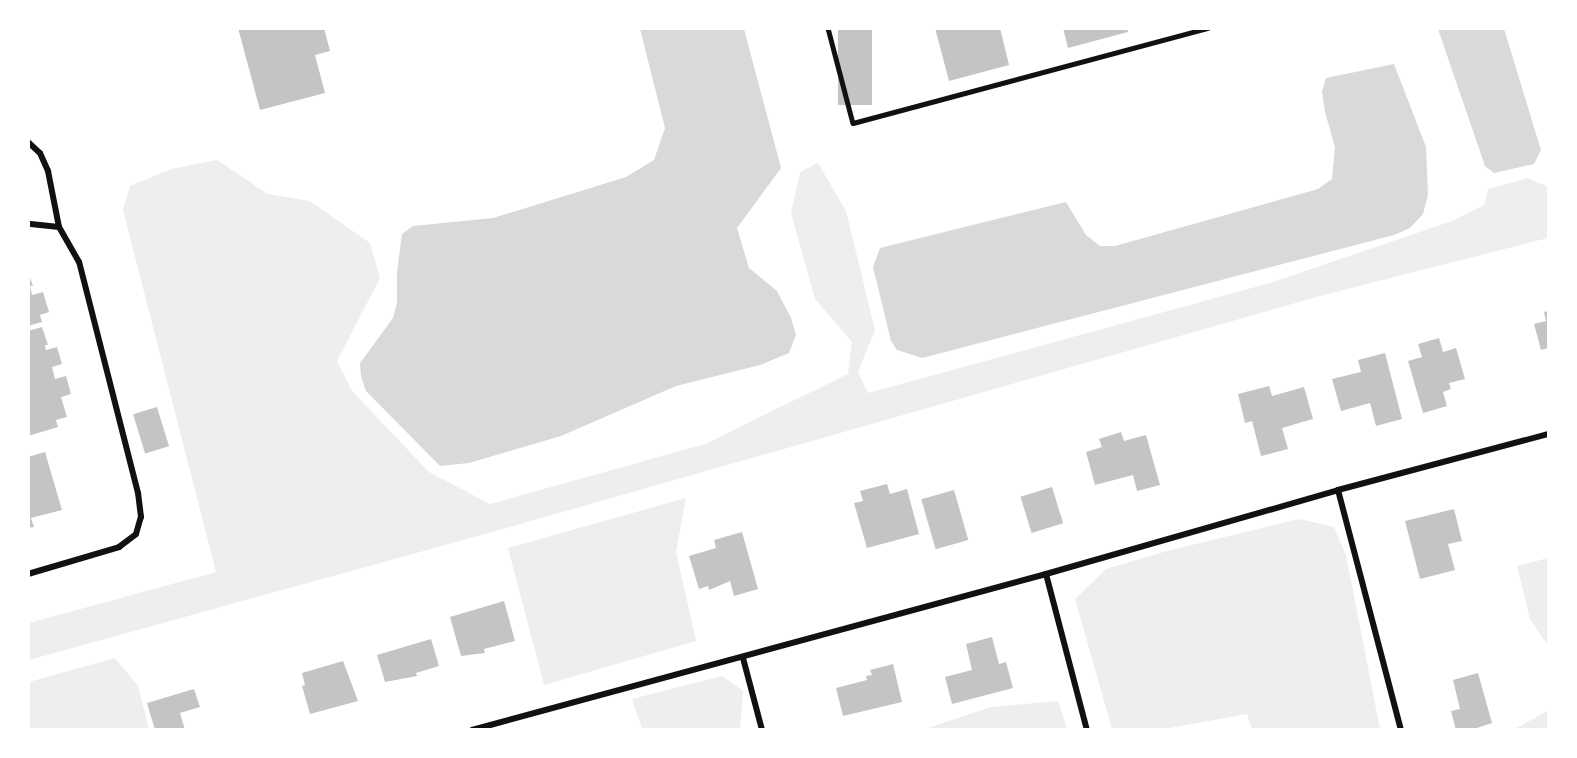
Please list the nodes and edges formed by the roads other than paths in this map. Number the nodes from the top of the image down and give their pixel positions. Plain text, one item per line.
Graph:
1 (828, 28) edge
2 (1209, 28) edge
3 (28, 142) edge
4 (28, 224) edge
5 (59, 228) junction
6 (1548, 434) edge
7 (1338, 490) junction
8 (28, 574) edge
9 (1046, 574) junction
10 (743, 658) junction
11 (472, 729) edge
12 (762, 729) edge
13 (1087, 729) edge
14 (1401, 729) edge

1 - 2 lane
3 - 5 street
4 - 5 street
5 - 8 street
6 - 7 street
7 - 9 street
7 - 14 street
9 - 10 street
9 - 13 street
10 - 11 street
10 - 12 street

